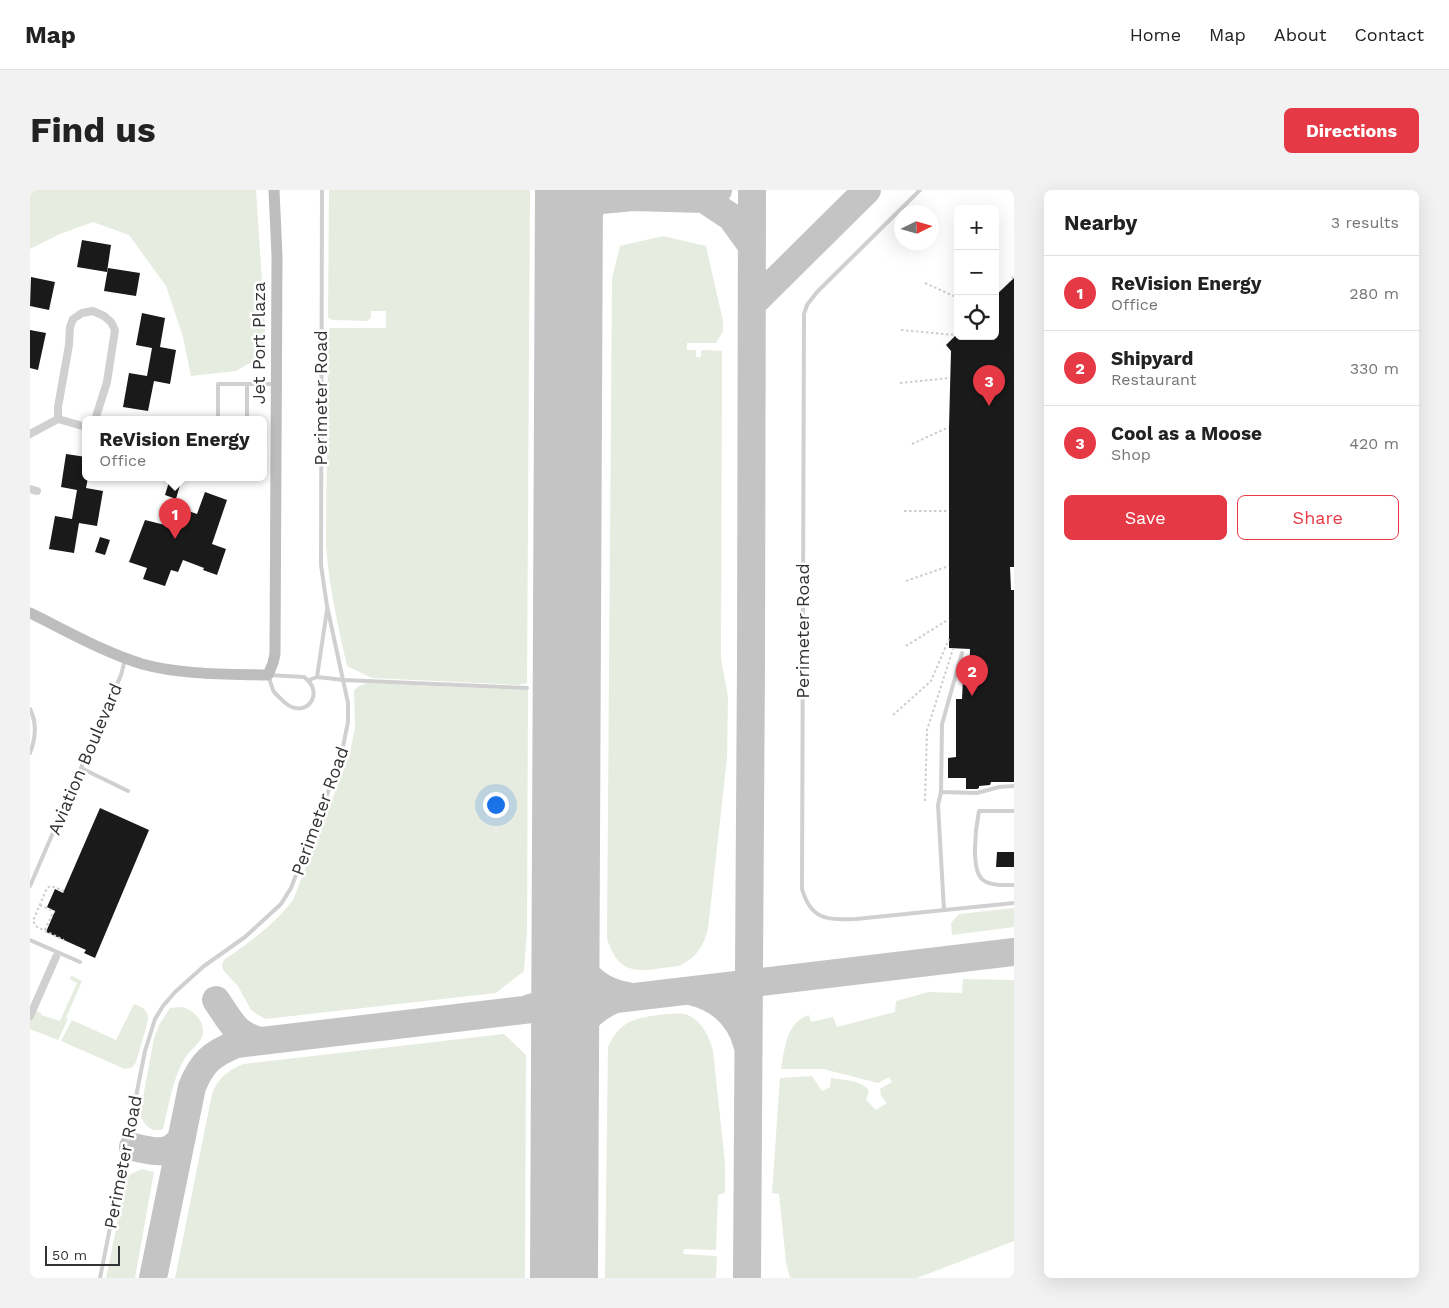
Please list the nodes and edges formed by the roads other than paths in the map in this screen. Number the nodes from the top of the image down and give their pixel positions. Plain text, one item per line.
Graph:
1 (274, 190) edge
2 (322, 190) edge
3 (920, 190) edge
4 (247, 384) junction
5 (276, 384) junction
6 (96, 416) edge
7 (218, 416) edge
8 (248, 416) edge
9 (58, 420) junction
10 (82, 426) edge
11 (30, 434) edge
12 (327, 606) junction
13 (30, 613) edge
14 (962, 654) dead end
15 (125, 658) junction
16 (268, 675) junction
17 (317, 677) junction
18 (309, 680) junction
19 (344, 680) junction
20 (527, 688) dead end
21 (30, 709) edge
22 (30, 753) edge
23 (81, 768) junction
24 (1014, 786) edge
25 (128, 791) dead end
26 (941, 792) junction
27 (1014, 811) edge
28 (1014, 885) edge
29 (30, 886) edge
30 (1014, 903) edge
31 (944, 910) junction
32 (30, 940) edge
33 (56, 957) dead end
34 (80, 962) dead end
35 (30, 1016) edge
36 (100, 1278) edge

1 - 5 street, Jet Port Plaza
2 - 12 lane, Perimeter Road
3 - 31 lane, Perimeter Road
4 - 5 lane
4 - 7 lane
4 - 8 lane
5 - 16 street, Jet Port Plaza
6 - 9 street
9 - 10 street
9 - 11 street
12 - 17 lane
12 - 19 lane, Perimeter Road
13 - 15 street
14 - 26 lane
15 - 16 street
15 - 23 lane, Aviation Boulevard
16 - 18 lane
16 - 18 lane
17 - 18 lane
17 - 19 lane
19 - 20 lane
19 - 36 lane, Perimeter Road
21 - 22 lane
23 - 25 lane
23 - 29 lane, Aviation Boulevard
24 - 26 lane
26 - 31 lane
27 - 28 lane
30 - 31 lane, Perimeter Road
32 - 34 lane
33 - 35 street

